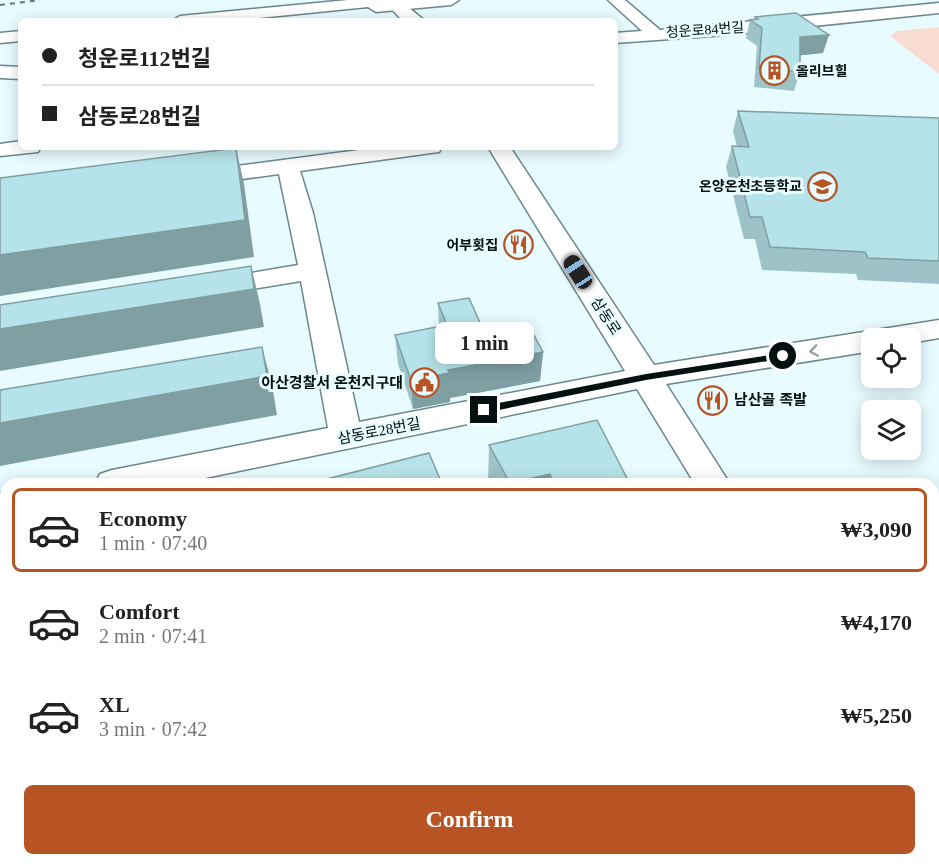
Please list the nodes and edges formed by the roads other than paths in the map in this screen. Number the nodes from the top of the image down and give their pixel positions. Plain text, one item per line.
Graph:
1 (451, 0) edge
2 (616, 0) edge
3 (400, 2) edge
4 (837, 5) dead end
5 (939, 8) edge
6 (856, 16) junction
7 (219, 18) edge
8 (411, 18) edge
9 (655, 34) junction
10 (18, 36) edge
11 (0, 38) edge
12 (618, 38) edge
13 (0, 72) edge
14 (18, 73) edge
15 (410, 150) edge
16 (501, 150) edge
17 (288, 167) junction
18 (173, 182) edge
19 (313, 271) junction
20 (185, 292) edge
21 (861, 343) edge
22 (646, 377) junction
23 (346, 437) junction
24 (142, 478) edge
25 (709, 478) edge

1 - 3 street
2 - 9 street
3 - 7 street
3 - 8 street
4 - 6 street
5 - 6 street, 청운로84번길
6 - 9 street, 청운로84번길
9 - 12 street, 청운로84번길
10 - 11 street
13 - 14 street
15 - 17 street
16 - 22 street, 삼동로
17 - 18 street
17 - 19 street
19 - 20 street
19 - 23 street
21 -> 22 street, 삼동로28번길
22 - 23 street, 삼동로28번길
22 - 25 street, 삼동로
23 - 24 street, 삼동로28번길

